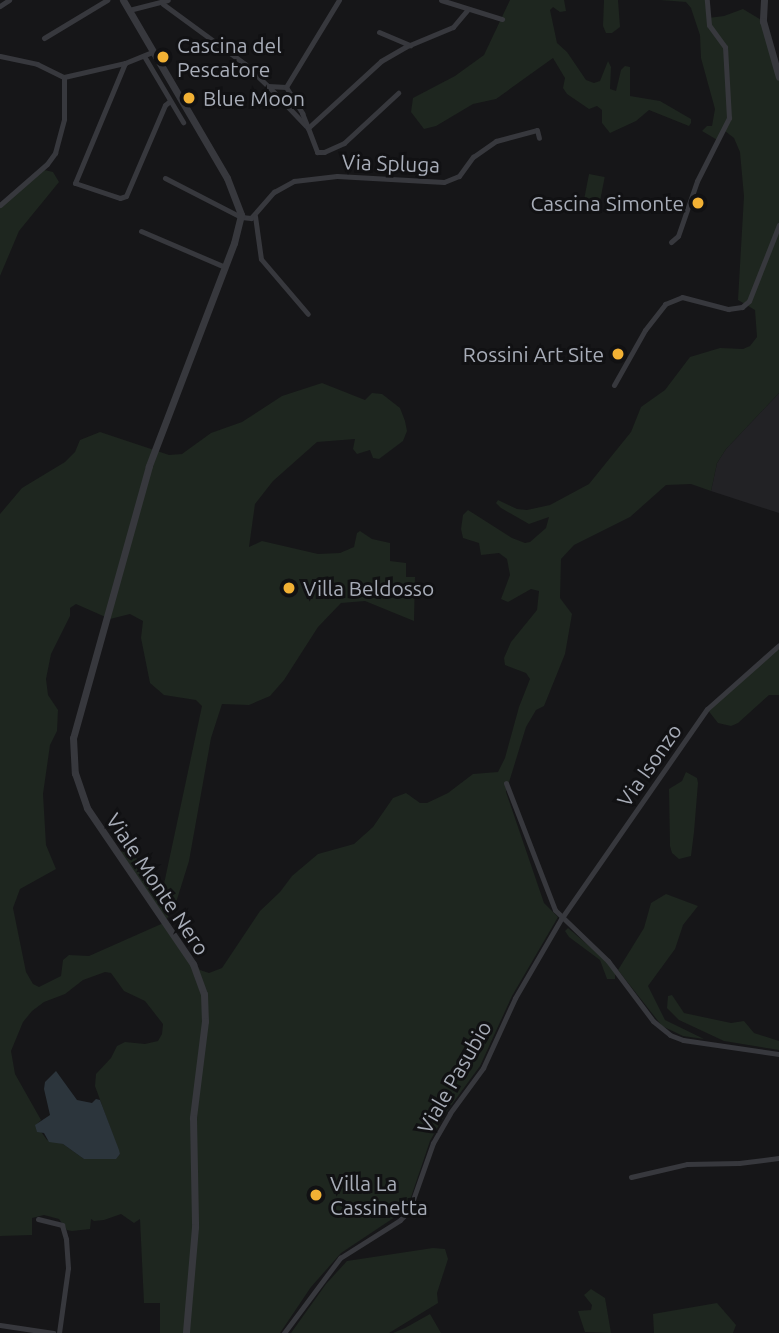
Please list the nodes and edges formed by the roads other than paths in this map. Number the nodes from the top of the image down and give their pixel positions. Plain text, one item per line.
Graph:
1 (9, 0) edge
2 (107, 0) edge
3 (123, 0) edge
4 (339, 0) edge
5 (441, 0) edge
6 (707, 0) edge
7 (764, 0) edge
8 (166, 2) edge
9 (464, 5) edge
10 (0, 6) edge
11 (129, 10) junction
12 (502, 19) dead end
13 (379, 32) dead end
14 (44, 38) dead end
15 (410, 45) junction
16 (148, 54) junction
17 (0, 56) edge
18 (125, 63) junction
19 (64, 77) junction
20 (779, 77) edge
21 (268, 86) junction
22 (286, 87) junction
23 (398, 93) dead end
24 (175, 102) junction
25 (183, 122) dead end
26 (545, 125) dead end
27 (308, 128) junction
28 (537, 130) junction
29 (540, 138) dead end
30 (165, 178) dead end
31 (0, 205) edge
32 (255, 216) junction
33 (241, 217) junction
34 (779, 225) edge
35 (141, 231) dead end
36 (671, 242) dead end
37 (224, 270) junction
38 (308, 314) dead end
39 (614, 385) dead end
40 (779, 645) edge
41 (506, 783) dead end
42 (561, 919) junction
43 (779, 1054) edge
44 (779, 1158) edge
45 (631, 1177) dead end
46 (38, 1220) dead end
47 (0, 1325) edge
48 (53, 1333) edge
49 (59, 1333) edge
50 (186, 1333) edge
51 (284, 1333) edge

1 - 10 street
2 - 14 street
3 - 11 street
4 - 22 street
5 - 9 street
6 - 36 street
7 - 20 street
8 - 11 street
8 - 21 street
9 - 12 street
9 - 15 street
11 - 16 street
13 - 15 street
15 - 27 street
16 - 18 street
16 - 24 street
17 - 19 street
18 - 19 street
18 - 24 street
19 - 31 street
21 - 22 street
21 - 27 street
22 - 27 street
23 - 27 street
24 - 25 street
24 - 33 street
26 - 28 street, Via Spluga
28 - 29 street
28 - 32 street, Via Spluga
30 - 33 street
32 - 33 street
32 - 38 street
33 - 37 street, Viale Monte Nero
34 - 39 street
35 - 37 street
37 - 50 street, Viale Monte Nero
40 - 42 street, Via Isonzo
41 - 42 street
42 - 43 street
42 - 51 street, Viale Pasubio
44 - 45 street
46 - 49 street
47 - 48 street

